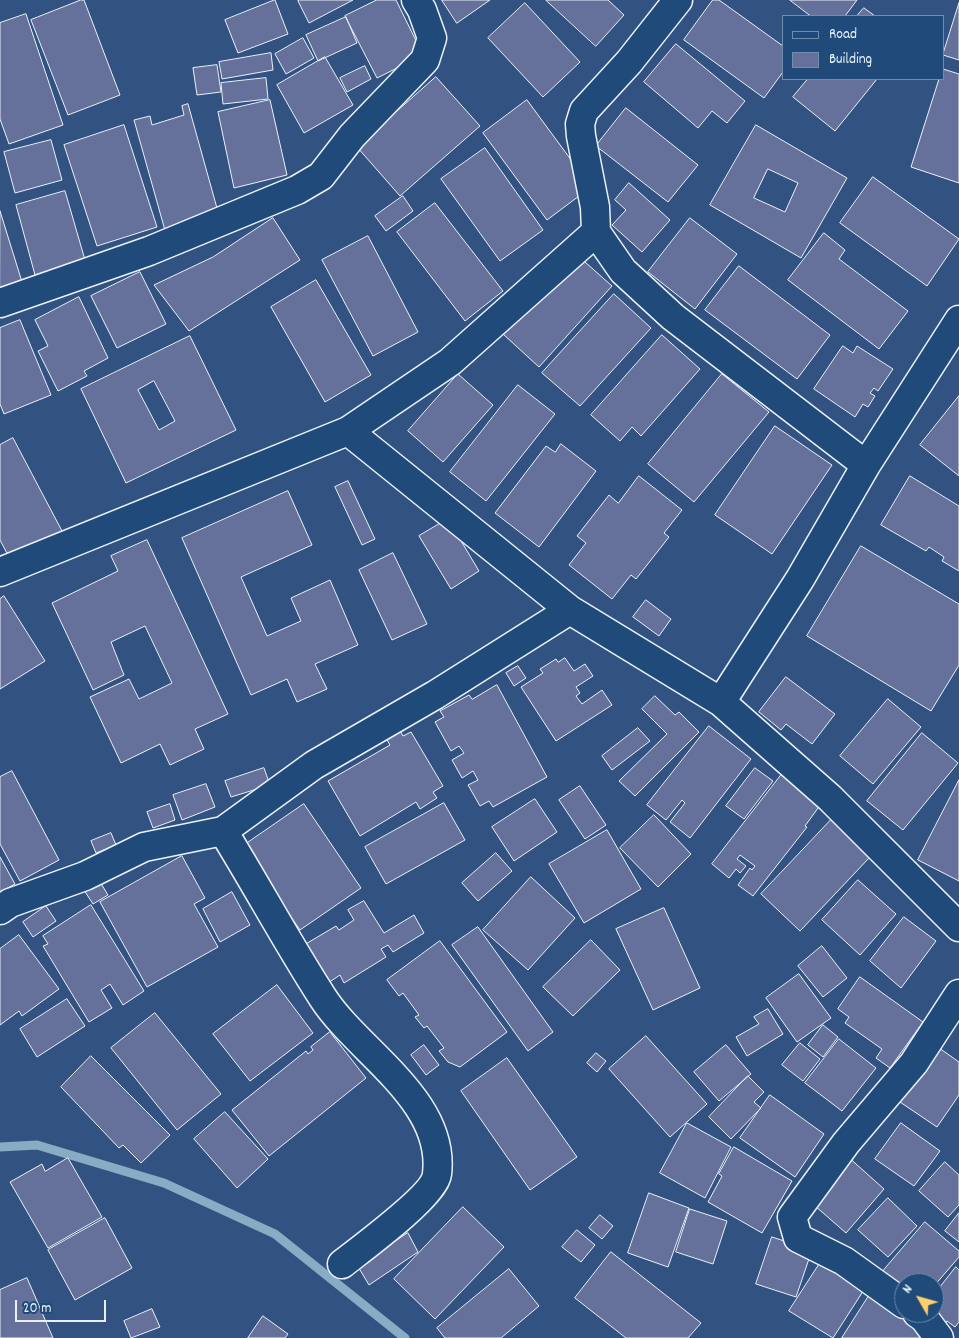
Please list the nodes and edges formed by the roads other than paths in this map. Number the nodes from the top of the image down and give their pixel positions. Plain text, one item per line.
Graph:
1 (416, 0) edge
2 (678, 0) edge
3 (596, 232) junction
4 (0, 303) edge
5 (959, 320) edge
6 (348, 431) junction
7 (866, 464) junction
8 (0, 572) edge
9 (570, 610) junction
10 (721, 702) junction
11 (223, 831) junction
12 (0, 910) edge
13 (957, 920) edge
14 (959, 994) edge
15 (342, 1264) dead end
16 (894, 1297) edge
17 (928, 1323) edge
18 (939, 1338) edge

1 - 4 street
2 - 3 street
3 - 6 street
3 - 7 street
5 - 7 street
6 - 8 street
6 - 9 street
7 - 10 street
9 - 10 street
9 - 11 street
10 - 13 street
11 - 12 street
11 - 15 street
14 - 16 street
17 - 18 street

